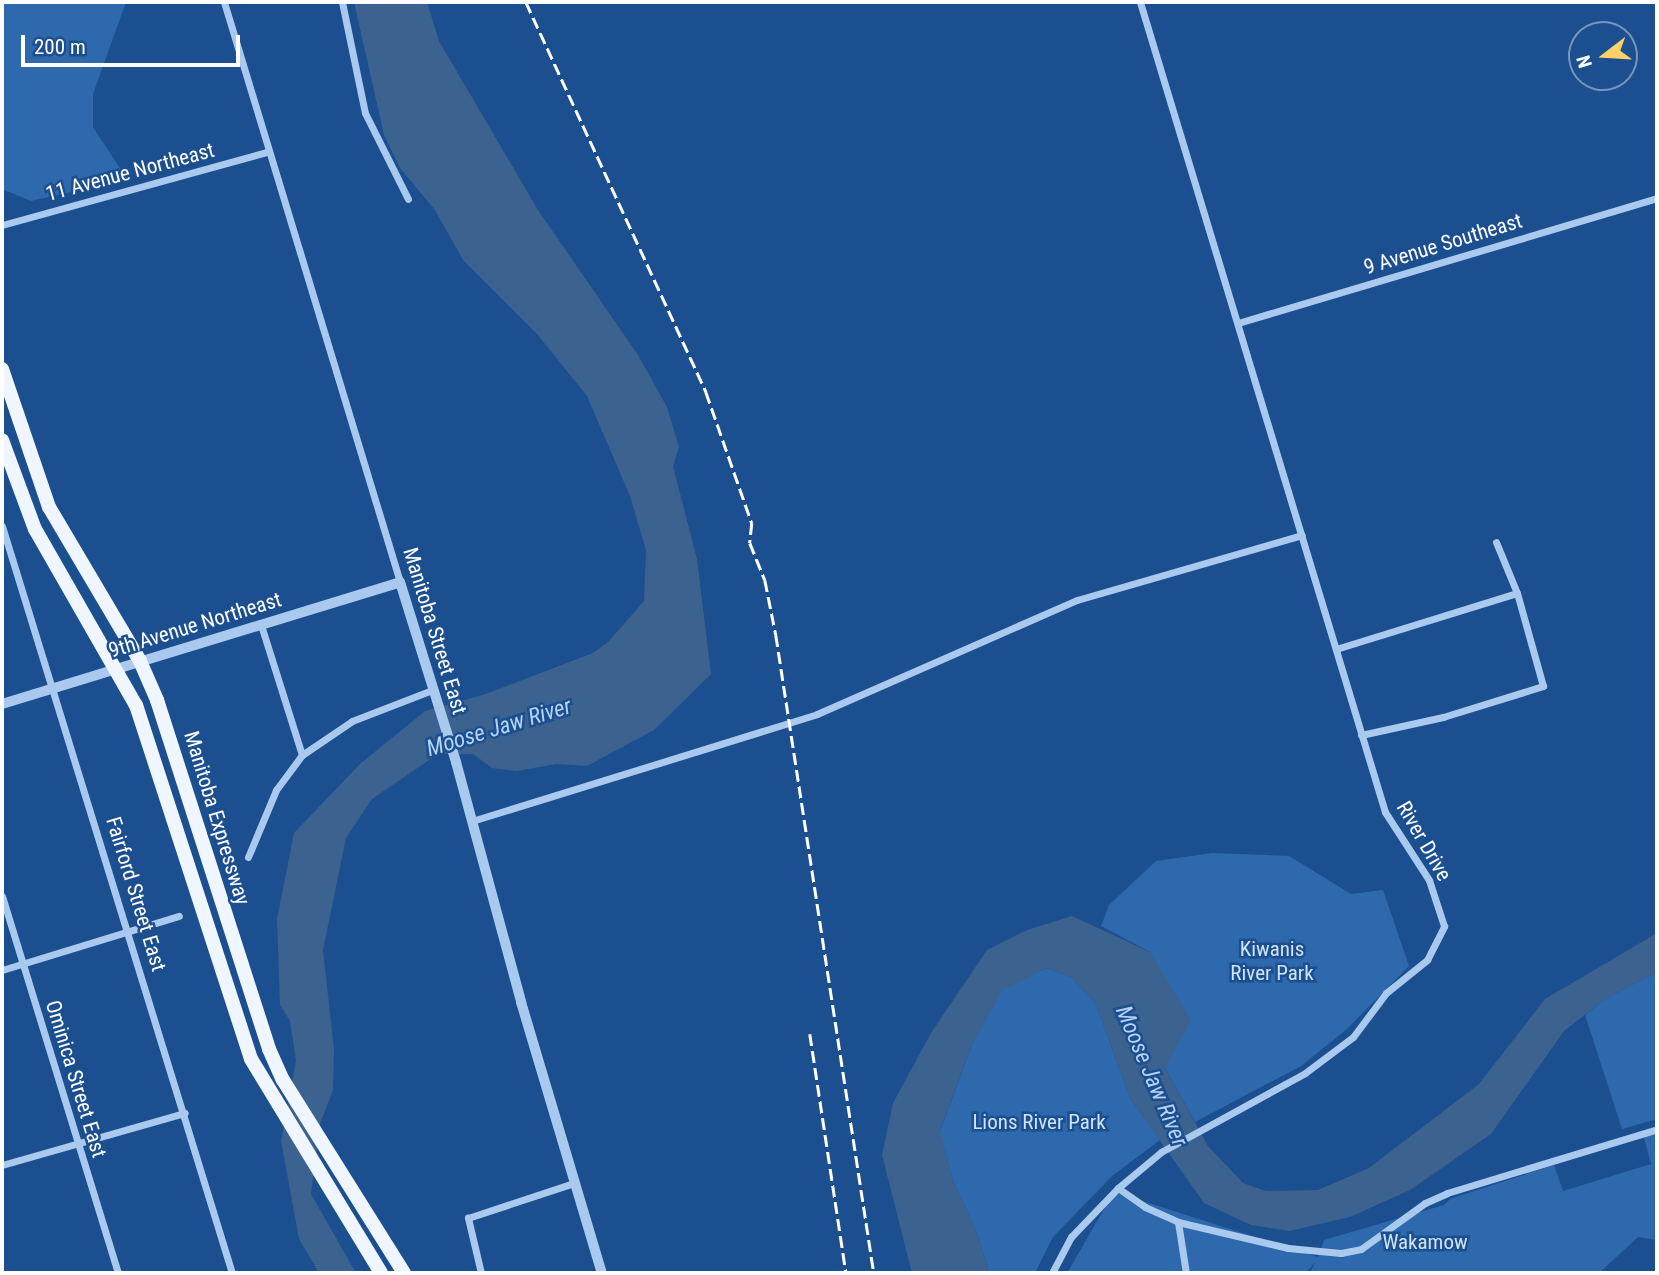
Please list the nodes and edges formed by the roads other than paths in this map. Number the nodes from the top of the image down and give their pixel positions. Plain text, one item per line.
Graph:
1 (224, 2) edge
2 (342, 2) edge
3 (1140, 2) edge
4 (267, 152) junction
5 (1657, 198) edge
6 (408, 199) dead end
7 (2, 225) edge
8 (1238, 323) junction
9 (2, 369) edge
10 (2, 440) edge
11 (2, 526) edge
12 (1304, 538) junction
13 (1496, 542) dead end
14 (400, 582) junction
15 (1517, 593) junction
16 (261, 625) junction
17 (1336, 649) junction
18 (140, 661) junction
19 (118, 667) junction
20 (53, 687) junction
21 (434, 695) junction
22 (2, 704) edge
23 (1361, 736) junction
24 (302, 755) junction
25 (472, 821) junction
26 (248, 857) dead end
27 (2, 896) edge
28 (179, 916) dead end
29 (130, 931) junction
30 (23, 964) junction
31 (2, 970) edge
32 (185, 1113) junction
33 (1657, 1129) edge
34 (78, 1144) junction
35 (2, 1165) edge
36 (574, 1183) junction
37 (1118, 1188) junction
38 (1178, 1222) junction
39 (118, 1273) edge
40 (232, 1273) edge
41 (381, 1273) edge
42 (404, 1273) edge
43 (481, 1273) edge
44 (602, 1273) edge
45 (1052, 1273) edge
46 (1186, 1273) edge

1 - 4 street, Manitoba Street East
2 - 6 street
3 - 8 street, River Drive
4 - 7 street, 11 Avenue Northeast
4 - 14 street, Manitoba Street East
5 - 8 street, 9 Avenue Southeast
8 - 12 street, River Drive
9 - 18 main road, Manitoba Expressway
10 - 19 main road, Manitoba Expressway
11 - 20 street, Fairford Street East
12 - 17 street, River Drive
12 - 25 street
13 - 15 street
14 - 16 street, 9th Avenue Northeast
14 - 21 street, Manitoba Street East
15 - 17 street
15 - 23 street
16 - 18 street, 9th Avenue Northeast
16 - 24 street
17 - 23 street, River Drive
18 - 19 street, 9th Avenue Northeast
18 - 42 main road, Manitoba Expressway
19 - 20 street, 9th Avenue Northeast
19 - 41 main road, Manitoba Expressway
20 - 22 street, 9th Avenue Northeast
20 - 29 street, Fairford Street East
21 - 24 street
21 - 25 street, Manitoba Street East
23 - 37 street, River Drive
24 - 26 street
25 - 36 street, Manitoba Street East
27 - 30 street, Ominica Street East
28 - 29 street
29 - 30 street
29 - 32 street, Fairford Street East
30 - 31 street
30 - 34 street, Ominica Street East
32 - 34 street
32 - 40 street, Fairford Street East
33 - 38 street
34 - 35 street
34 - 39 street, Ominica Street East
36 - 43 street
36 - 44 street, Manitoba Street East
37 - 38 street
37 - 45 street
38 - 46 street

